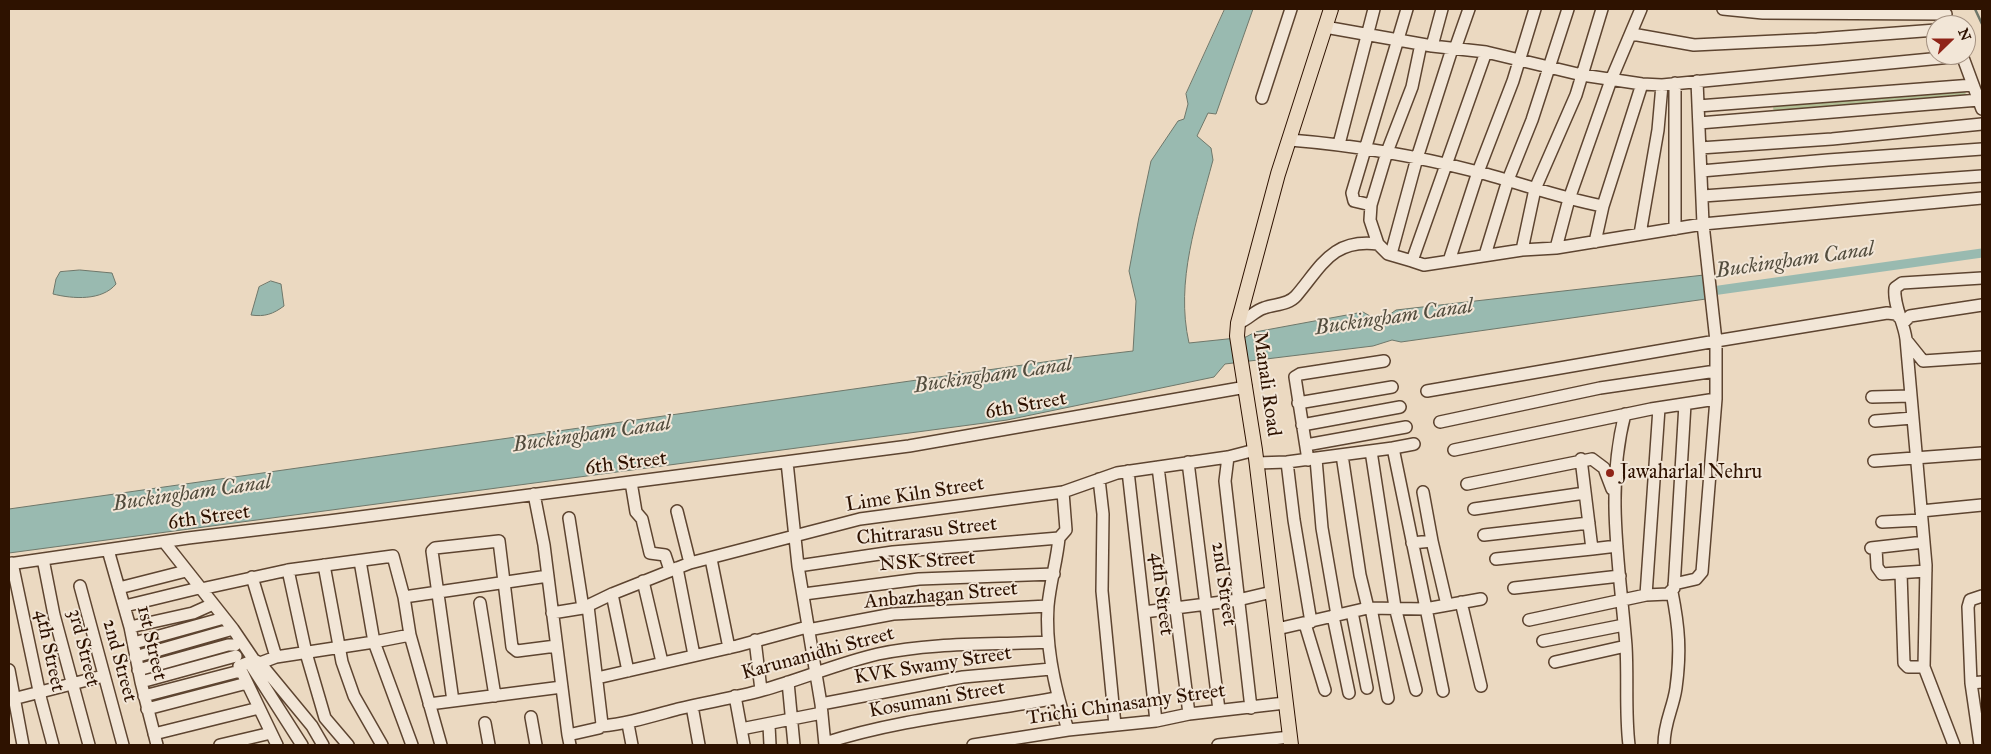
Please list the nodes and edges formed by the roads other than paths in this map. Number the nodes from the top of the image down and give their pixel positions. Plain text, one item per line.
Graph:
1 (1291, 9) edge
2 (1331, 9) edge
3 (1374, 9) edge
4 (1407, 9) edge
5 (1442, 9) edge
6 (1468, 9) edge
7 (1535, 9) edge
8 (1568, 9) edge
9 (1602, 9) edge
10 (1642, 9) edge
11 (1723, 9) edge
12 (1926, 16) edge
13 (1325, 26) junction
14 (1926, 31) edge
15 (1367, 33) junction
16 (1632, 34) junction
17 (1397, 39) junction
18 (1426, 45) junction
19 (1452, 49) junction
20 (1486, 52) junction
21 (1926, 59) edge
22 (1519, 60) junction
23 (1966, 65) edge
24 (1550, 67) junction
25 (1582, 76) junction
26 (1611, 80) junction
27 (1697, 81) junction
28 (1642, 84) junction
29 (1675, 84) junction
30 (1662, 85) junction
31 (1979, 96) edge
32 (1262, 98) dead end
33 (1766, 101) junction
34 (1698, 106) junction
35 (1767, 117) junction
36 (1699, 123) junction
37 (1982, 124) edge
38 (1290, 140) junction
39 (1338, 144) junction
40 (1364, 148) junction
41 (1700, 148) junction
42 (1982, 149) edge
43 (1387, 152) junction
44 (1417, 158) junction
45 (1448, 165) junction
46 (1702, 171) junction
47 (1478, 172) junction
48 (1982, 176) edge
49 (1508, 180) junction
50 (1535, 189) junction
51 (1703, 196) junction
52 (1982, 198) edge
53 (1569, 199) junction
54 (1371, 205) junction
55 (1603, 206) junction
56 (1703, 224) junction
57 (1675, 229) junction
58 (1640, 234) junction
59 (1595, 242) junction
60 (1378, 244) junction
61 (1556, 248) junction
62 (1522, 250) junction
63 (1392, 254) junction
64 (1485, 255) junction
65 (1412, 261) junction
66 (1449, 261) junction
67 (1982, 278) edge
68 (1982, 305) edge
69 (1904, 322) junction
70 (1238, 330) junction
71 (1906, 339) junction
72 (1716, 341) junction
73 (1982, 357) edge
74 (1384, 361) dead end
75 (1716, 371) junction
76 (1246, 387) junction
77 (1392, 387) dead end
78 (1427, 391) dead end
79 (1911, 396) junction
80 (1872, 397) dead end
81 (1716, 399) junction
82 (1298, 403) junction
83 (1685, 404) junction
84 (1400, 407) dead end
85 (1659, 408) junction
86 (1625, 414) junction
87 (1913, 418) junction
88 (1875, 420) dead end
89 (1440, 422) dead end
90 (1302, 425) junction
91 (1406, 427) dead end
92 (1414, 444) dead end
93 (1306, 445) junction
94 (1393, 448) junction
95 (1454, 450) dead end
96 (1371, 451) junction
97 (1982, 452) edge
98 (1342, 455) junction
99 (1228, 457) junction
100 (1256, 457) junction
101 (1916, 458) junction
102 (1312, 459) junction
103 (1581, 459) junction
104 (1874, 461) dead end
105 (787, 462) junction
106 (1188, 462) junction
107 (1287, 462) junction
108 (1158, 467) junction
109 (1128, 471) junction
110 (1099, 480) junction
111 (631, 482) junction
112 (1467, 484) dead end
113 (1063, 492) junction
114 (1423, 492) dead end
115 (1585, 493) junction
116 (534, 494) junction
117 (1615, 496) junction
118 (1982, 505) edge
119 (1474, 509) dead end
120 (677, 511) dead end
121 (1921, 515) junction
122 (569, 518) dead end
123 (1882, 522) dead end
124 (1589, 523) junction
125 (1484, 535) dead end
126 (795, 538) junction
127 (1059, 538) junction
128 (1432, 541) junction
129 (1924, 542) junction
130 (165, 543) junction
131 (1412, 543) junction
132 (1617, 546) junction
133 (1592, 549) junction
134 (108, 550) junction
135 (43, 559) junction
136 (711, 559) junction
137 (1496, 559) dead end
138 (360, 561) junction
139 (10, 563) edge
140 (690, 564) junction
141 (324, 565) junction
142 (798, 566) junction
143 (673, 569) junction
144 (288, 570) junction
145 (186, 571) junction
146 (1926, 571) junction
147 (1902, 573) junction
148 (1054, 574) junction
149 (548, 576) junction
150 (1620, 576) junction
151 (252, 577) junction
152 (505, 581) junction
153 (643, 581) junction
154 (80, 586) dead end
155 (119, 588) junction
156 (200, 588) junction
157 (1514, 588) dead end
158 (1673, 588) junction
159 (439, 591) junction
160 (1272, 592) junction
161 (612, 594) junction
162 (804, 594) junction
163 (1646, 595) junction
164 (404, 596) junction
165 (1982, 596) edge
166 (1481, 599) dead end
167 (1238, 600) junction
168 (1461, 602) junction
169 (1622, 602) junction
170 (480, 603) dead end
171 (213, 604) junction
172 (1207, 604) junction
173 (1447, 605) junction
174 (125, 606) junction
175 (1048, 606) junction
176 (585, 607) junction
177 (1395, 607) junction
178 (1175, 608) junction
179 (1369, 608) junction
180 (1425, 609) junction
181 (1144, 612) junction
182 (1352, 612) junction
183 (552, 613) junction
184 (1335, 616) junction
185 (224, 618) junction
186 (1528, 620) dead end
187 (1308, 623) junction
188 (1624, 625) junction
189 (130, 627) junction
190 (808, 628) junction
191 (233, 629) junction
192 (1277, 629) junction
193 (410, 635) junction
194 (755, 640) junction
195 (1543, 641) dead end
196 (374, 642) junction
197 (1048, 642) junction
198 (134, 643) junction
199 (556, 646) junction
200 (1626, 646) junction
201 (340, 648) junction
202 (729, 648) junction
203 (306, 653) junction
204 (694, 655) junction
205 (135, 657) junction
206 (244, 658) junction
207 (276, 658) junction
208 (662, 662) junction
209 (1555, 662) dead end
210 (1924, 668) junction
211 (1051, 669) junction
212 (9, 670) edge
213 (138, 670) junction
214 (628, 671) junction
215 (815, 672) junction
216 (104, 676) junction
217 (597, 678) junction
218 (140, 682) junction
219 (788, 682) junction
220 (1976, 682) edge
221 (247, 683) junction
222 (72, 684) junction
223 (1481, 686) dead end
224 (562, 687) junction
225 (1367, 688) dead end
226 (761, 690) junction
227 (1325, 690) dead end
228 (1416, 690) dead end
229 (1443, 691) dead end
230 (39, 693) junction
231 (1349, 693) dead end
232 (144, 696) junction
233 (495, 696) junction
234 (735, 696) junction
235 (1058, 698) junction
236 (1388, 698) dead end
237 (12, 700) edge
238 (453, 701) junction
239 (1285, 703) junction
240 (429, 704) junction
241 (692, 706) junction
242 (259, 708) junction
243 (1251, 708) junction
244 (148, 709) junction
245 (821, 709) junction
246 (1219, 710) junction
247 (1189, 714) junction
248 (531, 717) dead end
249 (792, 718) junction
250 (1156, 721) junction
251 (485, 723) dead end
252 (628, 724) junction
253 (769, 725) junction
254 (1115, 725) junction
255 (601, 726) junction
256 (741, 729) junction
257 (1068, 730) junction
258 (272, 733) junction
259 (155, 740) edge
260 (569, 740) edge
261 (1290, 741) edge
262 (825, 744) edge
263 (23, 745) edge
264 (53, 745) edge
265 (88, 745) edge
266 (123, 745) edge
267 (220, 745) edge
268 (277, 745) edge
269 (302, 745) edge
270 (323, 745) edge
271 (348, 745) edge
272 (382, 745) edge
273 (412, 745) edge
274 (442, 745) edge
275 (488, 745) edge
276 (536, 745) edge
277 (632, 745) edge
278 (699, 745) edge
279 (744, 745) edge
280 (770, 745) edge
281 (794, 745) edge
282 (972, 745) edge
283 (1218, 745) edge
284 (1629, 745) edge
285 (1664, 745) edge
286 (1954, 745) edge
287 (1980, 745) edge

1 - 32 street
2 - 13 main road, Manali Road
3 - 15 street
4 - 17 street
5 - 18 street
6 - 19 street
7 - 22 street
8 - 24 street
9 - 25 street
10 - 16 street
11 - 12 street
13 - 15 street
13 - 38 main road, Manali Road
14 - 16 street
15 - 17 street
15 - 39 street
16 - 26 street
17 - 18 street
17 - 40 street
18 - 19 street
18 - 43 street
19 - 20 street
19 - 44 street
20 - 22 street
20 - 45 street
21 - 27 street
22 - 24 street
22 - 47 street
23 - 31 street
24 - 25 street
24 - 49 street
25 - 26 street
25 - 50 street
26 - 28 street
26 - 53 street
27 - 29 street
27 - 34 street
28 - 30 street
28 - 55 street
29 - 30 street
29 - 57 street
30 - 58 street
31 - 33 street
31 - 35 street
33 - 34 street
33 - 35 street
34 - 36 street
35 - 36 street
36 - 41 street
37 - 41 street
38 - 39 street
38 - 70 main road, Manali Road
39 - 40 street
40 - 43 street
40 - 54 street
41 - 46 street
42 - 46 street
43 - 44 street
43 - 54 street
44 - 45 street
44 - 63 street
45 - 47 street
45 - 65 street
46 - 51 street
47 - 49 street
47 - 66 street
48 - 51 street
49 - 50 street
49 - 64 street
50 - 53 street
50 - 62 street
51 - 56 street
52 - 56 street
53 - 55 street
53 - 61 street
54 - 60 street
55 - 59 street
56 - 57 street
56 - 72 street
57 - 58 street
58 - 59 street
59 - 61 street
60 - 63 street
60 - 70 street
61 - 62 street
62 - 64 street
63 - 65 street
64 - 66 street
65 - 66 street
67 - 69 street
68 - 69 street
69 - 71 street
69 - 72 street
70 - 76 main road, Manali Road
71 - 73 street
71 - 79 street
72 - 75 street
72 - 78 street
74 - 82 street
75 - 81 street
75 - 89 street
76 - 100 main road, Manali Road
76 - 105 street, 6th Street
77 - 82 street
79 - 80 street
79 - 87 street
81 - 83 street
81 - 158 street
82 - 90 street
83 - 85 street
83 - 158 street
84 - 90 street
85 - 86 street
85 - 163 street
86 - 95 street
86 - 117 street
87 - 88 street
87 - 101 street
90 - 93 street
91 - 93 street
92 - 94 street, Lime Kiln Street
93 - 102 street
94 - 96 street, Lime Kiln Street
94 - 131 street
96 - 98 street, Lime Kiln Street
96 - 177 street
97 - 101 street
98 - 102 street, Lime Kiln Street
98 - 179 street
99 - 100 street, Lime Kiln Street
99 - 106 street, Lime Kiln Street
99 - 167 street
100 - 107 street, Lime Kiln Street
100 - 160 main road, Manali Road
101 - 104 street
101 - 121 street
102 - 107 street, Lime Kiln Street
102 - 184 street
103 - 112 street
103 - 115 street
103 - 117 street
105 - 111 street, 6th Street
105 - 126 street
106 - 108 street, Lime Kiln Street
106 - 172 street, 2nd Street
107 - 187 street
108 - 109 street, Lime Kiln Street
108 - 178 street
109 - 110 street, Lime Kiln Street
109 - 181 street, 4th Street
110 - 113 street, Lime Kiln Street
110 - 254 street
111 - 116 street, 6th Street
111 - 143 street
113 - 126 street, Lime Kiln Street
113 - 127 street
114 - 128 street
115 - 119 street
115 - 124 street
116 - 130 street, 6th Street
116 - 149 street
117 - 132 street
118 - 121 street
120 - 140 street
121 - 123 street
121 - 129 street
122 - 176 street
124 - 125 street
124 - 133 street
126 - 136 street, Lime Kiln Street
126 - 142 street
127 - 142 street, Chitrarasu Street
127 - 148 street
128 - 131 street
128 - 173 street
129 - 146 street
129 - 147 street
130 - 134 street, 6th Street
130 - 145 street
131 - 180 street
132 - 133 street
132 - 150 street
133 - 137 street
134 - 135 street, 6th Street
134 - 155 street, 1st Street
135 - 139 street, 6th Street
135 - 222 street, 3rd Street
136 - 140 street, Lime Kiln Street
136 - 202 street
138 - 141 street
138 - 164 street
138 - 196 street
139 - 230 street, 4th Street
140 - 143 street, Lime Kiln Street
141 - 144 street
141 - 201 street
142 - 162 street
143 - 153 street, Lime Kiln Street
143 - 204 street
144 - 151 street
144 - 203 street
145 - 155 street
145 - 156 street
146 - 147 street
146 - 210 street
147 - 210 street
148 - 162 street, NSK Street
148 - 175 street
149 - 152 street
149 - 183 street
150 - 157 street
150 - 169 street
151 - 156 street
151 - 207 street
152 - 159 street
152 - 159 street
152 - 199 street
153 - 161 street, Lime Kiln Street
153 - 208 street
154 - 216 street, 2nd Street
155 - 174 street, 1st Street
156 - 171 street
156 - 174 street
158 - 163 street
158 - 285 street
159 - 164 street
159 - 238 street
160 - 167 street
160 - 192 main road, Manali Road
161 - 176 street, Lime Kiln Street
161 - 214 street
162 - 190 street
163 - 169 street
164 - 193 street
165 - 220 street
166 - 168 street
167 - 172 street
167 - 243 street
168 - 173 street
168 - 223 street
169 - 186 street
169 - 188 street
170 - 233 street
171 - 185 street
171 - 189 street
172 - 178 street
172 - 246 street, 2nd Street
173 - 180 street
174 - 189 street, 1st Street
175 - 190 street, Anbazhagan Street
175 - 197 street
176 - 183 street, Lime Kiln Street
176 - 217 street
177 - 179 street
177 - 180 street
177 - 228 street
178 - 181 street
178 - 247 street
179 - 182 street
179 - 236 street
180 - 229 street
181 - 250 street, 4th Street
182 - 184 street
182 - 225 street
183 - 199 street
184 - 187 street
184 - 231 street
185 - 191 street
185 - 198 street
187 - 192 street
187 - 227 street
188 - 195 street
188 - 200 street
189 - 198 street, 1st Street
190 - 194 street, Anbazhagan Street
190 - 215 street
191 - 205 street
191 - 206 street
192 - 239 main road, Manali Road
193 - 196 street
193 - 240 street
194 - 202 street, Anbazhagan Street
194 - 226 street
196 - 201 street
196 - 273 street
197 - 211 street
197 - 215 street, Karunanidhi Street
198 - 205 street, 1st Street
199 - 224 street
200 - 209 street
200 - 284 street
201 - 203 street
201 - 272 street
202 - 204 street, Anbazhagan Street
203 - 207 street
203 - 271 street
204 - 208 street, Anbazhagan Street
205 - 213 street, 1st Street
206 - 207 street
206 - 213 street
206 - 218 street
206 - 221 street
206 - 232 street
206 - 269 street
206 - 270 street
208 - 214 street, Anbazhagan Street
210 - 286 street
211 - 235 street
211 - 245 street, KVK Swamy Street
212 - 237 street
213 - 218 street, 1st Street
214 - 217 street, Anbazhagan Street
215 - 219 street, Karunanidhi Street
215 - 245 street
216 - 222 street
216 - 266 street, 2nd Street
217 - 255 street
218 - 232 street, 1st Street
219 - 226 street, Karunanidhi Street
219 - 249 street
220 - 287 street
221 - 242 street
221 - 244 street
222 - 230 street
222 - 265 street, 3rd Street
224 - 233 street
224 - 260 street
226 - 234 street, Karunanidhi Street
230 - 237 street
230 - 264 street, 4th Street
232 - 244 street, 1st Street
233 - 238 street
234 - 241 street, Karunanidhi Street
234 - 256 street
235 - 257 street
235 - 262 street, Kosumani Street
237 - 263 street
238 - 240 street
239 - 243 street, Trichi Chinasamy Street
239 - 261 main road, Manali Road
240 - 274 street
241 - 252 street, Karunanidhi Street
241 - 278 street
242 - 258 street
242 - 259 street
243 - 246 street, Trichi Chinasamy Street
244 - 259 street, 1st Street
245 - 249 street, KVK Swamy Street
245 - 262 street
246 - 247 street, Trichi Chinasamy Street
247 - 250 street, Trichi Chinasamy Street
248 - 276 street
249 - 253 street, KVK Swamy Street
249 - 281 street
250 - 254 street, Trichi Chinasamy Street
251 - 275 street
252 - 255 street, Karunanidhi Street
252 - 277 street
253 - 256 street, KVK Swamy Street
253 - 280 street
254 - 257 street, Trichi Chinasamy Street
255 - 260 street, Karunanidhi Street
256 - 279 street
257 - 282 street, Trichi Chinasamy Street
258 - 267 street
258 - 268 street
261 - 283 street

